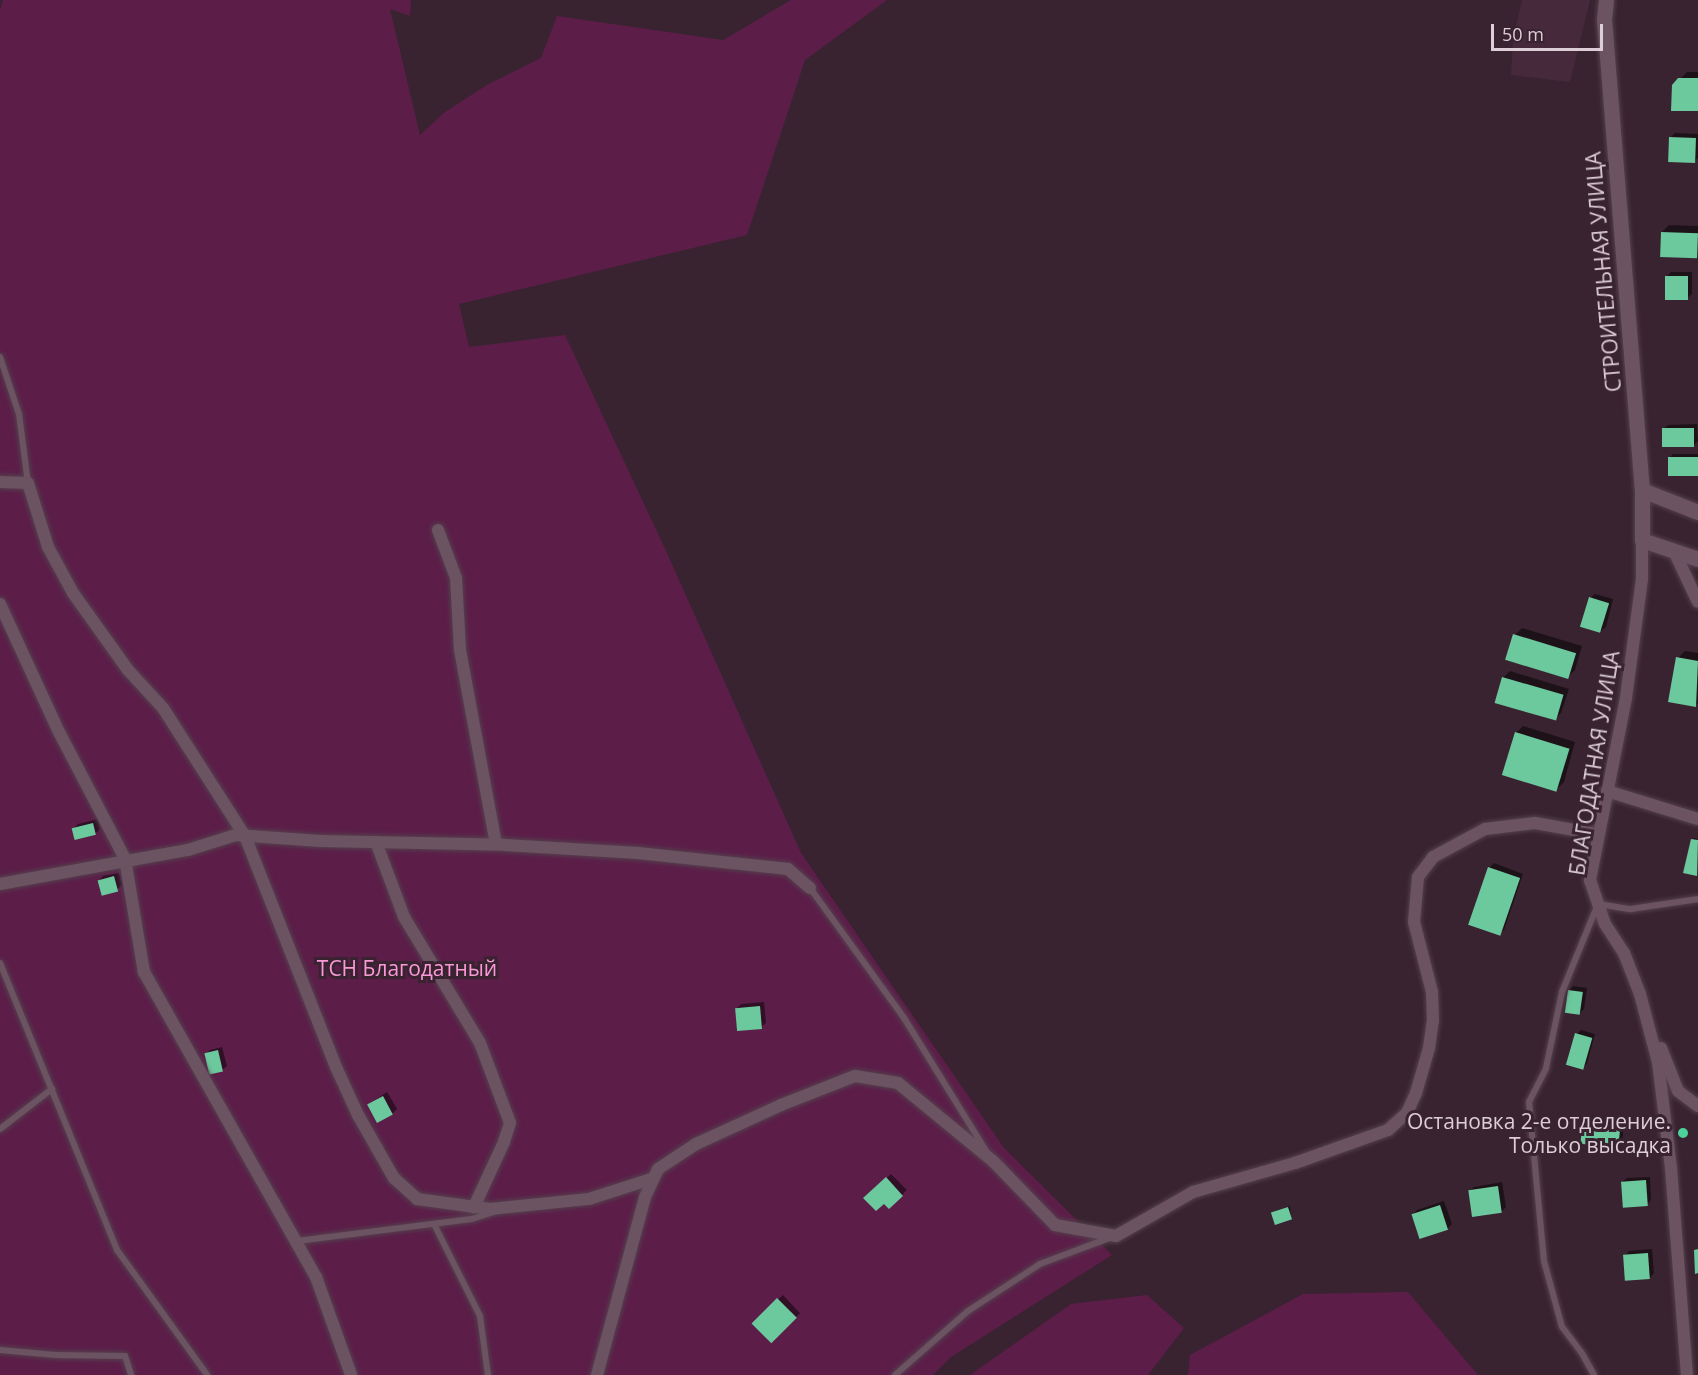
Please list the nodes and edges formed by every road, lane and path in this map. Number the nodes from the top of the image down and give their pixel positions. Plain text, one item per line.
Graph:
1 (1606, 0) edge
2 (0, 357) edge
3 (0, 482) edge
4 (28, 483) junction
5 (1642, 490) junction
6 (1698, 512) edge
7 (438, 530) dead end
8 (1642, 540) junction
9 (1674, 551) junction
10 (1698, 560) edge
11 (1698, 602) edge
12 (0, 604) edge
13 (1606, 791) junction
14 (1698, 819) edge
15 (1597, 834) junction
16 (245, 836) junction
17 (376, 842) junction
18 (496, 844) junction
19 (125, 860) junction
20 (0, 884) edge
21 (810, 888) joint
22 (1698, 899) edge
23 (1598, 904) junction
24 (0, 963) edge
25 (1640, 994) junction
26 (52, 1089) junction
27 (1698, 1106) edge
28 (0, 1129) edge
29 (993, 1161) junction
30 (654, 1178) junction
31 (474, 1207) junction
32 (506, 1208) junction
33 (435, 1224) junction
34 (1116, 1236) junction
35 (295, 1242) junction
36 (0, 1350) edge
37 (131, 1375) edge
38 (207, 1375) edge
39 (351, 1375) edge
40 (488, 1375) edge
41 (597, 1375) edge
42 (896, 1375) edge
43 (1594, 1375) edge
44 (1687, 1375) edge

1 - 5 street, СТРОИТЕЛЬНАЯ УЛИЦА
2 - 4 lane
3 - 4 street
4 - 16 street
5 - 6 street
5 - 8 street, СТРОИТЕЛЬНАЯ УЛИЦА
7 - 18 street
8 - 9 street
8 - 13 street, БЛАГОДАТНАЯ УЛИЦА
9 - 10 street
9 - 11 street
12 - 19 street
13 - 14 street
13 - 15 street, БЛАГОДАТНАЯ УЛИЦА
15 - 23 street, БЛАГОДАТНАЯ УЛИЦА
15 - 34 street
16 - 17 street
16 - 19 street
16 - 31 street
17 - 18 street
17 - 31 street
18 - 21 street
19 - 20 street
19 - 35 street
21 - 29 lane
22 - 23 lane
23 - 25 street, БЛАГОДАТНАЯ УЛИЦА
23 - 43 lane
24 - 26 lane
25 - 27 street
25 - 44 street, БЛАГОДАТНАЯ УЛИЦА
26 - 28 lane
26 - 38 lane
29 - 30 street
29 - 34 street
30 - 32 street
30 - 41 street
31 - 32 street
32 - 33 lane
33 - 35 lane
33 - 40 lane
34 - 42 lane
35 - 39 street
36 - 37 lane

